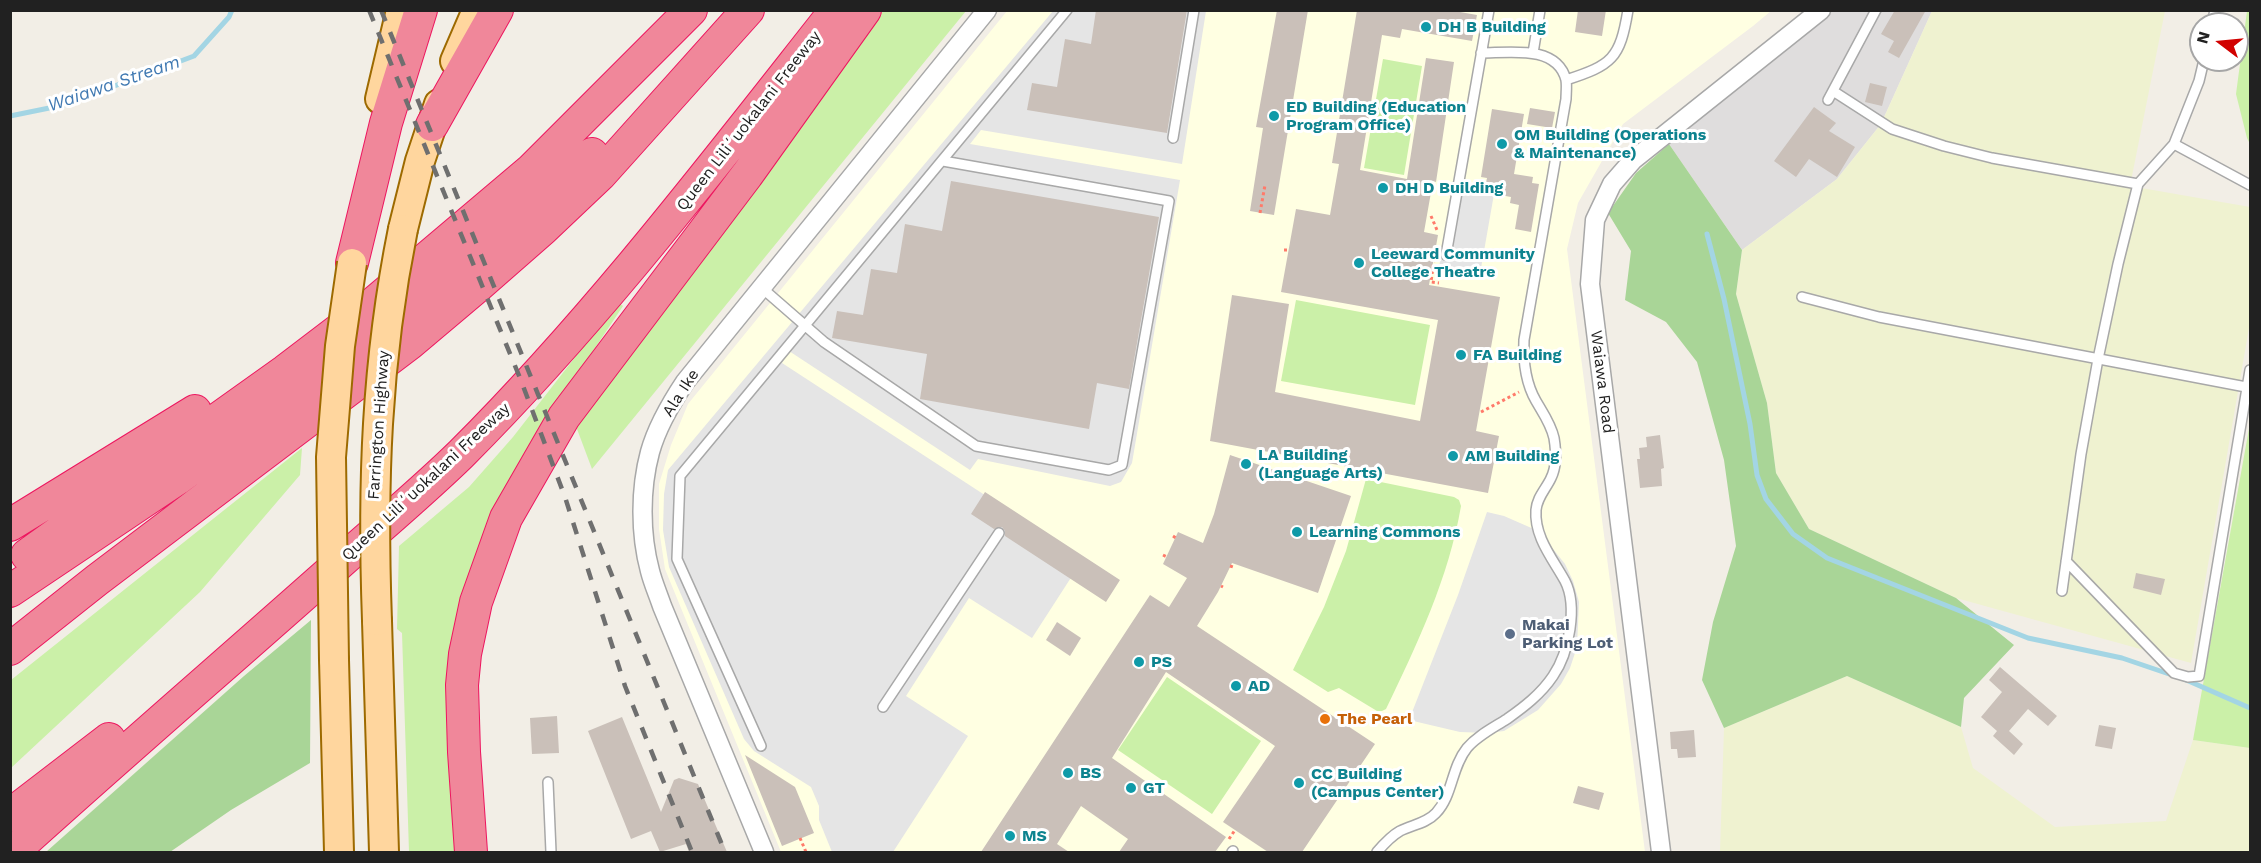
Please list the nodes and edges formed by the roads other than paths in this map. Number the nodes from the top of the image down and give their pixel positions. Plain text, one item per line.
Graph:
1 (401, 10) edge
2 (421, 10) edge
3 (477, 10) edge
4 (497, 10) edge
5 (691, 10) edge
6 (738, 10) edge
7 (748, 10) edge
8 (836, 10) edge
9 (865, 10) edge
10 (987, 10) edge
11 (1066, 10) edge
12 (1194, 10) edge
13 (1489, 10) edge
14 (1540, 10) edge
15 (1628, 10) edge
16 (1821, 10) edge
17 (1876, 10) edge
18 (1481, 53) junction
19 (1533, 53) junction
20 (2201, 72) edge
21 (1566, 80) junction
22 (1833, 91) junction
23 (1828, 100) dead end
24 (432, 125) junction
25 (1173, 138) dead end
26 (2174, 144) junction
27 (944, 161) junction
28 (2138, 184) junction
29 (2250, 185) edge
30 (1446, 255) dead end
31 (352, 263) junction
32 (762, 288) junction
33 (1802, 297) dead end
34 (369, 308) junction
35 (803, 325) junction
36 (2098, 358) junction
37 (2250, 370) edge
38 (2246, 387) junction
39 (458, 457) junction
40 (10, 525) edge
41 (999, 532) dead end
42 (2066, 561) junction
43 (10, 567) edge
44 (10, 591) edge
45 (2062, 591) dead end
46 (10, 650) edge
47 (378, 663) junction
48 (883, 706) dead end
49 (760, 746) dead end
50 (548, 782) dead end
51 (10, 815) edge
52 (13, 852) edge
53 (339, 852) edge
54 (384, 852) edge
55 (397, 852) edge
56 (471, 852) edge
57 (551, 852) edge
58 (764, 852) edge
59 (1377, 852) edge
60 (1661, 852) edge

1 - 31 main road
2 - 31 highway
3 - 24 main road, Farrington Highway
4 - 24 highway
5 - 34 highway
6 - 44 highway
7 - 46 highway
8 - 39 highway, Queen Liliʻuokalani Freeway
9 - 56 highway
10 - 32 street, Ala Ike
11 - 27 lane
12 - 25 lane
13 - 18 lane
14 - 19 lane
15 - 21 lane
16 - 60 street, Waiawa Road
17 - 22 lane
18 - 19 lane
18 - 30 lane
19 - 21 lane
20 - 26 lane
21 - 59 lane
22 - 23 lane
22 - 28 lane
24 - 47 main road, Farrington Highway, bridge
26 - 28 lane
26 - 29 lane
27 - 35 lane
27 - 35 lane
28 - 36 lane
31 - 53 main road, bridge
32 - 35 lane
32 - 58 street, Ala Ike
33 - 36 lane
34 - 40 highway
34 - 43 highway
35 - 49 lane
36 - 38 lane
36 - 42 lane
37 - 38 lane
38 - 42 lane
39 - 51 highway
39 - 52 highway, Queen Liliʻuokalani Freeway
41 - 48 lane
42 - 45 lane
47 - 54 main road, Farrington Highway
47 - 55 main road
50 - 57 lane

